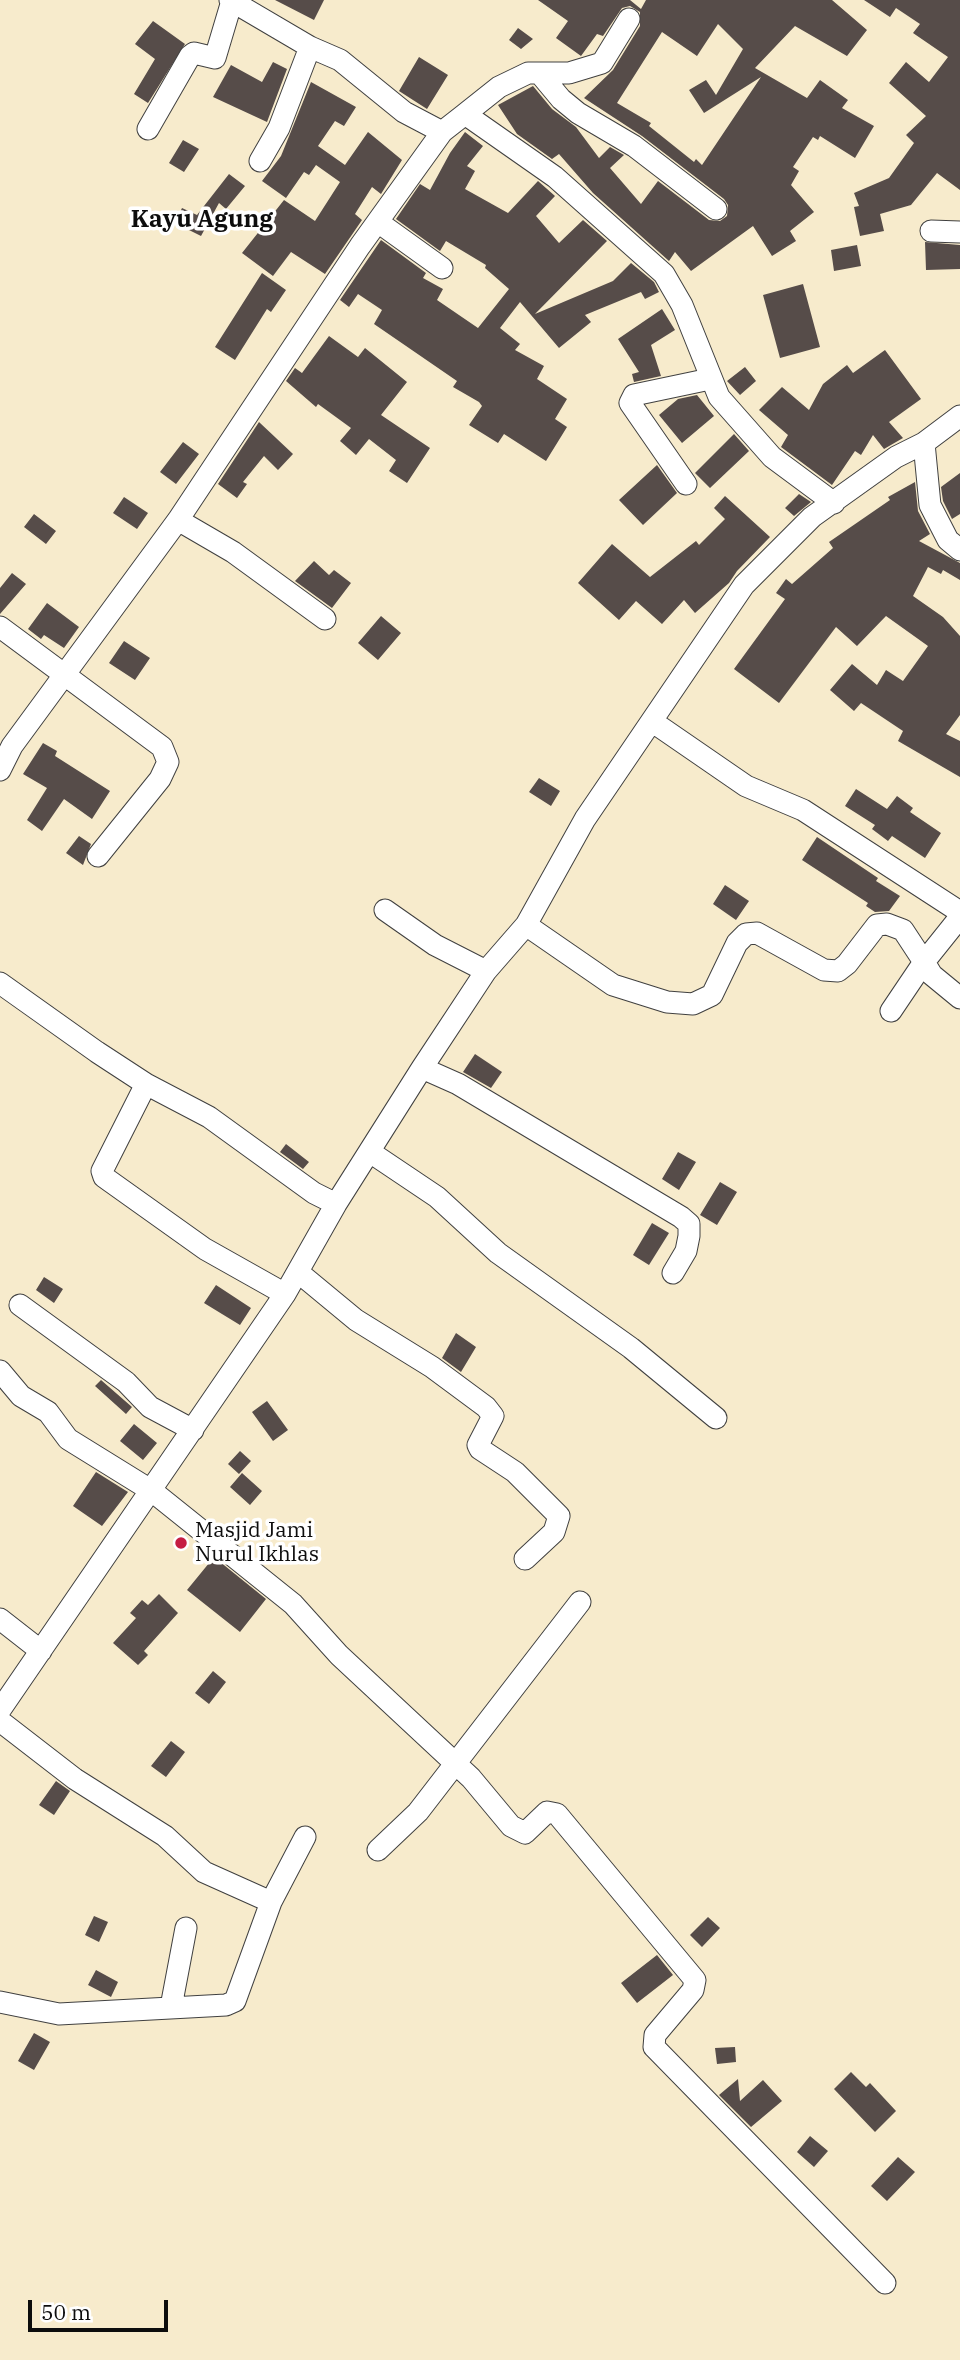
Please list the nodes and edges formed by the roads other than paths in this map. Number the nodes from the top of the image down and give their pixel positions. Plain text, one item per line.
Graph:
1 (231, 0) edge
2 (629, 19) dead end
3 (310, 47) junction
4 (541, 75) junction
5 (465, 114) junction
6 (148, 130) dead end
7 (442, 132) junction
8 (260, 161) dead end
9 (716, 209) dead end
10 (379, 222) junction
11 (931, 231) dead end
12 (960, 232) edge
13 (442, 268) dead end
14 (710, 379) junction
15 (960, 416) edge
16 (924, 443) junction
17 (686, 484) dead end
18 (834, 503) junction
19 (178, 520) junction
20 (960, 550) edge
21 (325, 619) dead end
22 (0, 627) edge
23 (65, 675) junction
24 (653, 722) junction
25 (0, 770) edge
26 (98, 856) dead end
27 (385, 910) dead end
28 (960, 912) edge
29 (960, 918) edge
30 (526, 925) junction
31 (924, 962) junction
32 (486, 971) junction
33 (0, 984) edge
34 (960, 998) edge
35 (891, 1011) dead end
36 (422, 1068) junction
37 (146, 1084) junction
38 (370, 1152) junction
39 (337, 1204) junction
40 (298, 1272) junction
41 (674, 1273) dead end
42 (285, 1294) junction
43 (20, 1305) dead end
44 (0, 1371) edge
45 (716, 1418) dead end
46 (193, 1430) junction
47 (152, 1491) junction
48 (525, 1559) dead end
49 (580, 1602) dead end
50 (0, 1619) edge
51 (41, 1651) junction
52 (0, 1710) edge
53 (0, 1721) edge
54 (456, 1764) junction
55 (304, 1837) dead end
56 (377, 1850) dead end
57 (271, 1902) junction
58 (186, 1928) dead end
59 (0, 2002) edge
60 (171, 2007) junction
61 (885, 2283) dead end

1 - 3 street
1 - 6 street
2 - 4 street
3 - 7 street
3 - 8 street
4 - 5 street
4 - 9 street
5 - 7 street
5 - 14 street
7 - 10 street
10 - 13 street
10 - 19 street
11 - 12 street
14 - 17 street
14 - 18 street
15 - 16 street
16 - 18 street
16 - 20 street
18 - 24 street
19 - 21 street
19 - 23 street
22 - 23 street
23 - 25 street
23 - 26 street
24 - 28 street
24 - 30 street
27 - 32 street
29 - 31 street
30 - 31 street
30 - 32 street
31 - 34 street
31 - 35 street
32 - 36 street
33 - 37 street
36 - 38 street
36 - 41 street
37 - 39 street
37 - 42 street
38 - 39 street
38 - 45 street
39 - 40 street
40 - 42 street
40 - 48 street
42 - 46 street
43 - 46 street
44 - 47 street
46 - 47 street
47 - 51 street
47 - 54 street
49 - 54 street
50 - 51 street
51 - 52 street
53 - 57 street
54 - 56 street
54 - 61 street
55 - 57 street
57 - 60 street
58 - 60 street
59 - 60 street

